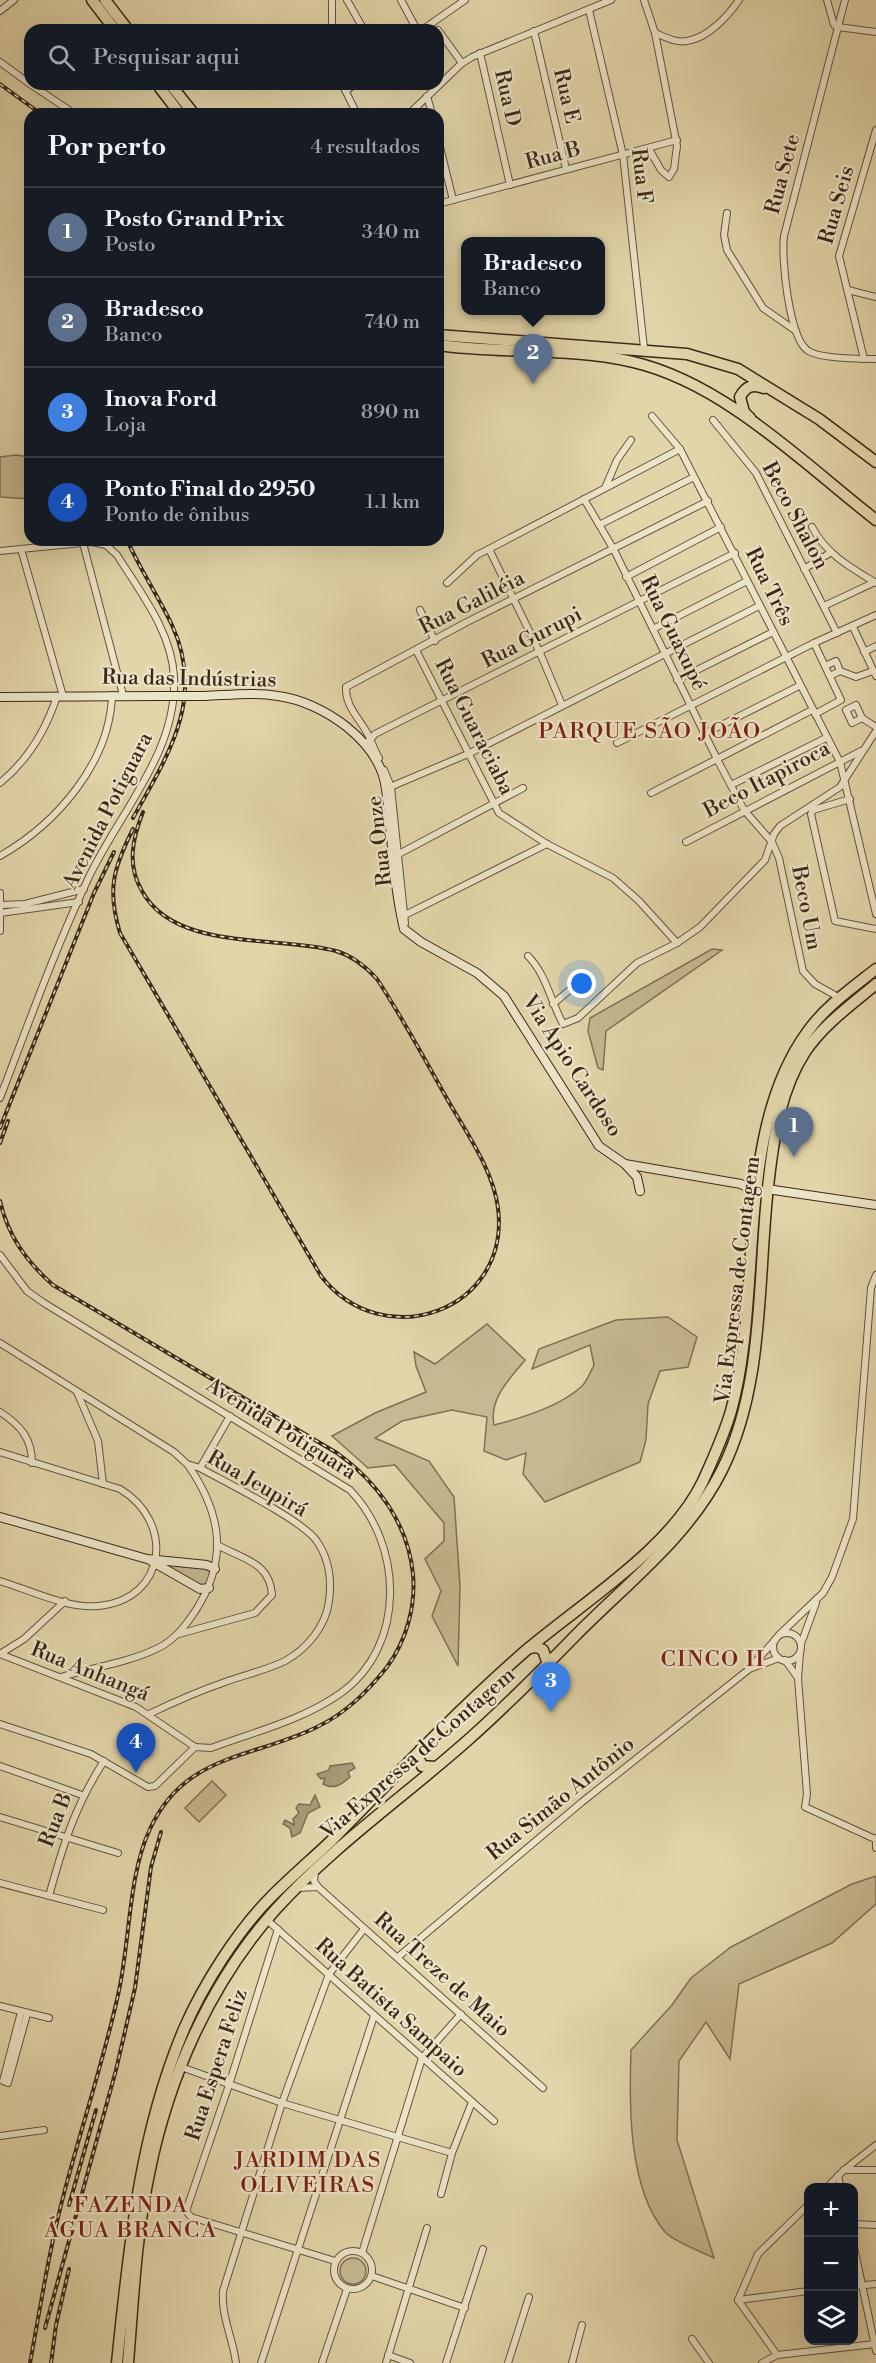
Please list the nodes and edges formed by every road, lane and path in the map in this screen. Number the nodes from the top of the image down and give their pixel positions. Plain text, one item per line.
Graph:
1 (14, 0) edge
2 (92, 0) edge
3 (105, 0) edge
4 (332, 0) edge
5 (347, 0) edge
6 (401, 0) edge
7 (465, 0) edge
8 (611, 0) edge
9 (644, 0) edge
10 (739, 0) edge
11 (845, 0) edge
12 (827, 1) edge
13 (589, 10) junction
14 (0, 11) edge
15 (431, 22) joint
16 (110, 24) edge
17 (123, 24) edge
18 (332, 24) edge
19 (361, 24) edge
20 (414, 24) edge
21 (429, 24) edge
22 (838, 27) junction
23 (534, 31) junction
24 (876, 32) edge
25 (655, 33) junction
26 (444, 38) edge
27 (480, 53) junction
28 (0, 62) edge
29 (462, 63) junction
30 (24, 80) edge
31 (444, 80) edge
32 (39, 90) edge
33 (162, 90) edge
34 (175, 90) edge
35 (433, 90) edge
36 (346, 91) edge
37 (427, 96) junction
38 (66, 108) edge
39 (175, 108) edge
40 (189, 108) edge
41 (354, 108) edge
42 (415, 108) edge
43 (430, 108) edge
44 (876, 130) edge
45 (677, 140) junction
46 (649, 149) junction
47 (623, 155) junction
48 (444, 163) edge
49 (566, 169) junction
50 (510, 185) junction
51 (453, 200) junction
52 (444, 202) edge
53 (727, 213) dead end
54 (848, 290) junction
55 (876, 297) edge
56 (796, 331) junction
57 (444, 336) edge
58 (444, 346) edge
59 (644, 348) junction
60 (864, 359) junction
61 (876, 359) edge
62 (772, 390) junction
63 (652, 416) dead end
64 (713, 420) dead end
65 (760, 428) junction
66 (631, 440) dead end
67 (680, 449) junction
68 (876, 462) edge
69 (692, 478) junction
70 (605, 488) junction
71 (584, 499) junction
72 (708, 501) junction
73 (876, 520) edge
74 (599, 525) junction
75 (721, 527) junction
76 (812, 527) dead end
77 (52, 546) edge
78 (84, 546) edge
79 (109, 546) edge
80 (21, 549) junction
81 (489, 549) junction
82 (614, 550) junction
83 (0, 551) edge
84 (735, 553) junction
85 (830, 554) junction
86 (804, 569) junction
87 (626, 577) junction
88 (747, 581) junction
89 (875, 582) edge
90 (447, 583) dead end
91 (515, 600) junction
92 (639, 602) junction
93 (759, 606) junction
94 (824, 606) junction
95 (420, 610) dead end
96 (876, 615) edge
97 (853, 627) junction
98 (653, 629) junction
99 (773, 632) junction
100 (837, 633) junction
101 (435, 641) junction
102 (814, 643) junction
103 (876, 646) edge
104 (416, 650) junction
105 (864, 652) junction
106 (540, 653) junction
107 (665, 654) junction
108 (786, 658) junction
109 (825, 666) junction
110 (840, 671) junction
111 (875, 674) edge
112 (830, 676) junction
113 (677, 680) junction
114 (799, 686) junction
115 (1, 695) edge
116 (112, 695) junction
117 (123, 695) junction
118 (60, 696) junction
119 (841, 700) junction
120 (442, 702) junction
121 (562, 705) junction
122 (691, 707) junction
123 (846, 710) junction
124 (813, 712) junction
125 (862, 717) junction
126 (876, 729) edge
127 (351, 730) junction
128 (367, 732) junction
129 (375, 734) junction
130 (704, 734) junction
131 (826, 738) junction
132 (368, 742) junction
133 (617, 744) dead end
134 (865, 749) junction
135 (468, 754) junction
136 (718, 760) junction
137 (840, 762) junction
138 (844, 780) junction
139 (0, 783) edge
140 (731, 785) junction
141 (389, 788) junction
142 (523, 788) dead end
143 (651, 793) dead end
144 (850, 799) junction
145 (495, 804) junction
146 (744, 810) junction
147 (686, 842) dead end
148 (772, 842) junction
149 (547, 844) junction
150 (0, 856) edge
151 (394, 856) junction
152 (84, 889) junction
153 (0, 893) edge
154 (79, 902) junction
155 (1, 905) edge
156 (1, 913) edge
157 (876, 914) edge
158 (404, 916) junction
159 (876, 929) edge
160 (0, 931) edge
161 (677, 943) junction
162 (528, 956) dead end
163 (876, 969) edge
164 (578, 983) dead end
165 (876, 984) edge
166 (843, 996) junction
167 (553, 1004) junction
168 (0, 1098) edge
169 (625, 1164) junction
170 (759, 1179) junction
171 (741, 1184) junction
172 (640, 1191) dead end
173 (763, 1192) junction
174 (876, 1205) edge
175 (0, 1255) edge
176 (876, 1275) edge
177 (0, 1343) edge
178 (77, 1392) junction
179 (0, 1412) edge
180 (230, 1416) junction
181 (0, 1452) edge
182 (32, 1462) junction
183 (187, 1464) junction
184 (200, 1468) junction
185 (103, 1484) junction
186 (0, 1517) edge
187 (219, 1546) junction
188 (152, 1561) junction
189 (215, 1569) junction
190 (0, 1581) edge
191 (209, 1588) junction
192 (817, 1599) junction
193 (65, 1601) junction
194 (179, 1634) junction
195 (777, 1637) junction
196 (801, 1644) junction
197 (529, 1648) junction
198 (800, 1653) junction
199 (0, 1654) edge
200 (782, 1659) junction
201 (548, 1664) junction
202 (748, 1670) junction
203 (61, 1677) junction
204 (798, 1678) junction
205 (149, 1714) junction
206 (0, 1724) edge
207 (423, 1746) junction
208 (195, 1747) junction
209 (104, 1761) junction
210 (0, 1766) edge
211 (435, 1767) junction
212 (82, 1795) junction
213 (0, 1817) edge
214 (65, 1835) junction
215 (876, 1838) edge
216 (876, 1848) edge
217 (118, 1853) dead end
218 (315, 1872) junction
219 (0, 1883) edge
220 (318, 1887) junction
221 (298, 1888) junction
222 (49, 1896) junction
223 (103, 1910) dead end
224 (267, 1920) junction
225 (278, 1929) junction
226 (364, 1929) junction
227 (398, 1957) junction
228 (329, 1974) junction
229 (0, 2006) edge
230 (24, 2013) junction
231 (461, 2014) junction
232 (374, 2016) junction
233 (49, 2018) dead end
234 (422, 2058) junction
235 (181, 2067) junction
236 (230, 2085) junction
237 (543, 2088) dead end
238 (472, 2102) junction
239 (282, 2103) junction
240 (341, 2120) junction
241 (494, 2121) dead end
242 (44, 2130) dead end
243 (0, 2136) edge
244 (397, 2138) junction
245 (876, 2145) edge
246 (452, 2154) junction
247 (843, 2170) junction
248 (876, 2170) edge
249 (838, 2176) junction
250 (830, 2183) edge
251 (840, 2183) edge
252 (441, 2194) dead end
253 (804, 2209) edge
254 (858, 2224) edge
255 (876, 2225) edge
256 (427, 2228) dead end
257 (243, 2235) junction
258 (483, 2249) dead end
259 (298, 2251) junction
260 (362, 2253) junction
261 (335, 2261) junction
262 (372, 2276) junction
263 (876, 2284) edge
264 (858, 2285) edge
265 (858, 2288) edge
266 (347, 2289) junction
267 (408, 2290) junction
268 (804, 2292) edge
269 (528, 2298) dead end
270 (738, 2300) junction
271 (465, 2308) junction
272 (582, 2325) dead end
273 (692, 2339) dead end
274 (875, 2348) edge
275 (388, 2355) junction
276 (777, 2355) junction
277 (117, 2363) edge
278 (128, 2363) edge
279 (236, 2363) edge
280 (261, 2363) edge
281 (322, 2363) edge
282 (386, 2363) edge
283 (410, 2363) edge
284 (446, 2363) edge
285 (508, 2363) edge
286 (572, 2363) edge
287 (709, 2363) edge
288 (762, 2363) edge

1 - 14 street
2 - 16 highway
3 - 17 highway
4 - 18 street
5 - 19 street
6 - 20 street
7 - 15 street
8 - 13 street
9 - 25 street
10 - 25 street
11 - 22 street, Rua Sete
12 - 22 street
13 - 23 street
13 - 47 street, Rua F
15 - 21 street
22 - 24 street
22 - 56 street, Rua Sete
23 - 27 street
23 - 49 street, Rua E
25 - 45 street
26 - 29 street
27 - 29 street
27 - 50 street, Rua D
28 - 30 street
29 - 31 street
32 - 38 street
33 - 39 highway
34 - 40 highway
35 - 37 street
36 - 41 street
37 - 42 street
37 - 43 street
44 - 54 street, Rua Seis
45 - 46 street, Rua B
45 - 46 street
46 - 47 street, Rua B
47 - 49 street, Rua B
47 - 59 street, Rua F
48 - 51 street
49 - 50 street, Rua B
50 - 51 street, Rua B
51 - 52 street, Rua B
53 - 56 street, Rua Sete
54 - 55 street
54 - 60 street, Rua Seis
56 - 60 street, Rua Sete
57 - 59 highway
58 - 65 highway
59 - 62 highway
60 - 61 street, Rua Sete
62 - 65 highway
62 - 68 highway
63 - 67 street, Rua Três
64 - 86 street, Beco Shalon
65 - 73 highway
66 - 70 street
67 - 69 street, Rua Três
67 - 70 street
69 - 72 street, Rua Três
69 - 74 street
70 - 71 street
71 - 74 street, Rua Guaxupé
71 - 81 street
72 - 75 street, Rua Três
72 - 82 street, Rua Galiléia
74 - 82 street, Rua Guaxupé
75 - 84 street, Rua Três
75 - 87 street
76 - 85 street
77 - 80 street
78 - 117 street
79 - 152 street, Avenida Potiguara
80 - 83 street
80 - 118 street
81 - 90 street
81 - 91 street
82 - 87 street, Rua Guaxupé
82 - 91 street, Rua Galiléia
84 - 88 street, Rua Três
84 - 92 street, Rua Gurupi
85 - 86 street
85 - 89 street
86 - 94 street, Beco Shalon
87 - 92 street, Rua Guaxupé
88 - 93 street, Rua Três
88 - 98 street
89 - 94 street
91 - 101 street, Rua Galiléia
91 - 106 street
92 - 98 street, Rua Guaxupé
92 - 106 street, Rua Gurupi
93 - 99 street, Rua Três
93 - 107 street
94 - 100 street, Beco Shalon
95 - 101 street
96 - 97 street
97 - 100 street
97 - 105 street
98 - 107 street, Rua Guaxupé
99 - 108 street, Rua Três
99 - 113 street
100 - 102 street
101 - 104 street, Rua Galiléia
102 - 108 street
102 - 109 street
103 - 105 street
104 - 120 street, Rua Guaraciaba
104 - 128 street, Rua Galiléia
105 - 111 street
106 - 120 street, Rua Gurupi
106 - 121 street
107 - 113 street, Rua Guaxupé
107 - 121 street
108 - 114 street, Rua Três
108 - 122 street
109 - 110 street
109 - 112 street
110 - 111 street
110 - 112 street
112 - 119 street
113 - 122 street, Rua Guaxupé
114 - 124 street, Rua Três
114 - 130 street
115 - 118 street, Rua das Indústrias
116 - 117 street, Rua das Indústrias
116 - 118 street, Rua das Indústrias
116 - 150 street
117 - 127 street, Rua das Indústrias, bridge
118 - 139 street
119 - 123 street
119 - 124 street
120 - 129 street, Rua Gurupi
120 - 135 street, Rua Guaraciaba
121 - 135 street
122 - 130 street, Rua Guaxupé
122 - 133 street
123 - 125 street
123 - 125 street
124 - 131 street, Rua Três
124 - 136 street
125 - 126 street
126 - 134 street
127 - 128 street
127 - 132 street, Rua das Indústrias
128 - 129 street
128 - 132 street
129 - 132 street, Rua Gurupi
130 - 136 street, Rua Guaxupé
131 - 137 street, Rua Três
131 - 140 street
132 - 141 street, Rua das Indústrias
134 - 137 street, Beco Itapiroca
134 - 138 street
135 - 141 street
135 - 145 street, Rua Guaraciaba
136 - 140 street, Rua Guaxupé
136 - 143 street
137 - 138 street, Rua Três
137 - 146 street, Beco Itapiroca
138 - 144 street, Rua Três
138 - 148 street
140 - 146 street, Rua Guaxupé
141 - 151 street, Rua das Indústrias
142 - 145 street
144 - 157 street, Rua Três
144 - 159 street
145 - 149 street, Rua Guaraciaba
145 - 151 street
146 - 147 street, Beco Itapiroca
146 - 148 street, Rua Guaxupé
148 - 161 street
148 - 166 street, Beco Um
149 - 158 street
149 - 161 street, Rua Guaraciaba
151 - 158 street, Rua das Indústrias
152 - 154 street, Avenida Potiguara
152 - 155 street
153 - 155 street
154 - 156 street
154 - 168 street, Avenida Potiguara
155 - 156 street
156 - 160 street
158 - 169 street, Via Apio Cardoso
161 - 167 street
162 - 167 street
163 - 166 highway, Via Expressa de Contagem
164 - 167 street
165 - 173 highway, Via Expressa de Contagem
166 - 170 highway, Via Expressa de Contagem
169 - 171 street, Via Apio Cardoso
169 - 172 street
170 - 171 street, Via Apio Cardoso
170 - 173 highway, Via Expressa de Contagem
171 - 173 street, Via Apio Cardoso
173 - 174 street
173 - 197 highway, Via Expressa de Contagem
173 - 201 highway, Via Expressa de Contagem
175 - 180 street, Avenida Potiguara
176 - 192 street, Rua Simão Antônio
177 - 178 street, Rua Jeupirá
178 - 183 street, Rua Jeupirá
178 - 185 street
179 - 182 street
180 - 184 street
180 - 208 street, Avenida Potiguara
181 - 182 street
182 - 185 street
183 - 184 street, Rua Jeupirá
183 - 187 street
184 - 205 street, Rua Jeupirá
185 - 188 street
186 - 188 street
187 - 189 street
187 - 194 street
188 - 189 street
188 - 191 street
188 - 193 street
189 - 191 street
190 - 193 street
191 - 194 street
192 - 195 street, Rua Simão Antônio
192 - 196 street, Rua Simão Antônio
193 - 199 street
194 - 203 street
195 - 196 street
195 - 200 street
195 - 202 street, Rua Simão Antônio
196 - 198 street
197 - 201 highway
197 - 207 highway, Via Expressa de Contagem
198 - 200 street
198 - 204 street
199 - 203 street, Rua Anhangá
200 - 202 street, Rua Simão Antônio
200 - 204 street
201 - 211 highway, Via Expressa de Contagem
202 - 227 street, Rua Simão Antônio
203 - 205 street, Rua Anhangá
204 - 215 street
205 - 208 street, Rua Anhangá
206 - 209 street
207 - 211 highway
207 - 277 highway, Via Expressa de Contagem
208 - 209 street
209 - 212 street, Rua B
210 - 212 street
211 - 218 highway, Via Expressa de Contagem
212 - 214 street, Rua B
213 - 214 street
214 - 217 street
214 - 222 street, Rua B
215 - 216 street
218 - 220 street
218 - 221 highway, Via Expressa de Contagem
219 - 222 street
220 - 221 street
220 - 226 street, Rua Treze de Maio
221 - 224 highway, Via Expressa de Contagem
222 - 223 street
224 - 225 street, Rua Batista Sampaio
224 - 235 highway, Via Expressa de Contagem
225 - 228 street, Rua Batista Sampaio
225 - 236 street, Rua Espera Feliz
226 - 227 street, Rua Treze de Maio
226 - 228 street
227 - 231 street, Rua Treze de Maio
228 - 232 street, Rua Batista Sampaio
228 - 239 street
229 - 230 street
230 - 230 street
230 - 233 street
231 - 234 street
231 - 237 street, Rua Treze de Maio
232 - 234 street, Rua Batista Sampaio
232 - 240 street
234 - 238 street, Rua Batista Sampaio
234 - 244 street
235 - 236 street
235 - 278 highway, Via Expressa de Contagem
236 - 239 street
236 - 257 street, Rua Espera Feliz
238 - 241 street, Rua Batista Sampaio
238 - 246 street
239 - 240 street
239 - 257 street
240 - 244 street
240 - 259 street
242 - 243 street
244 - 246 street
244 - 260 street
245 - 247 street
246 - 252 street
247 - 248 street
247 - 249 street
249 - 250 street
249 - 251 street
253 - 270 street
254 - 255 street
256 - 267 street
257 - 259 street
257 - 279 street
258 - 271 street
259 - 261 street
259 - 280 street
260 - 261 street
260 - 262 street
261 - 266 street
262 - 266 street
262 - 267 street
263 - 264 street
265 - 274 street
266 - 281 street
267 - 271 street
267 - 275 street
268 - 270 street
269 - 285 street
270 - 276 street
271 - 284 street
272 - 286 street
273 - 287 street
274 - 276 street
275 - 282 street
275 - 283 street
276 - 288 street

